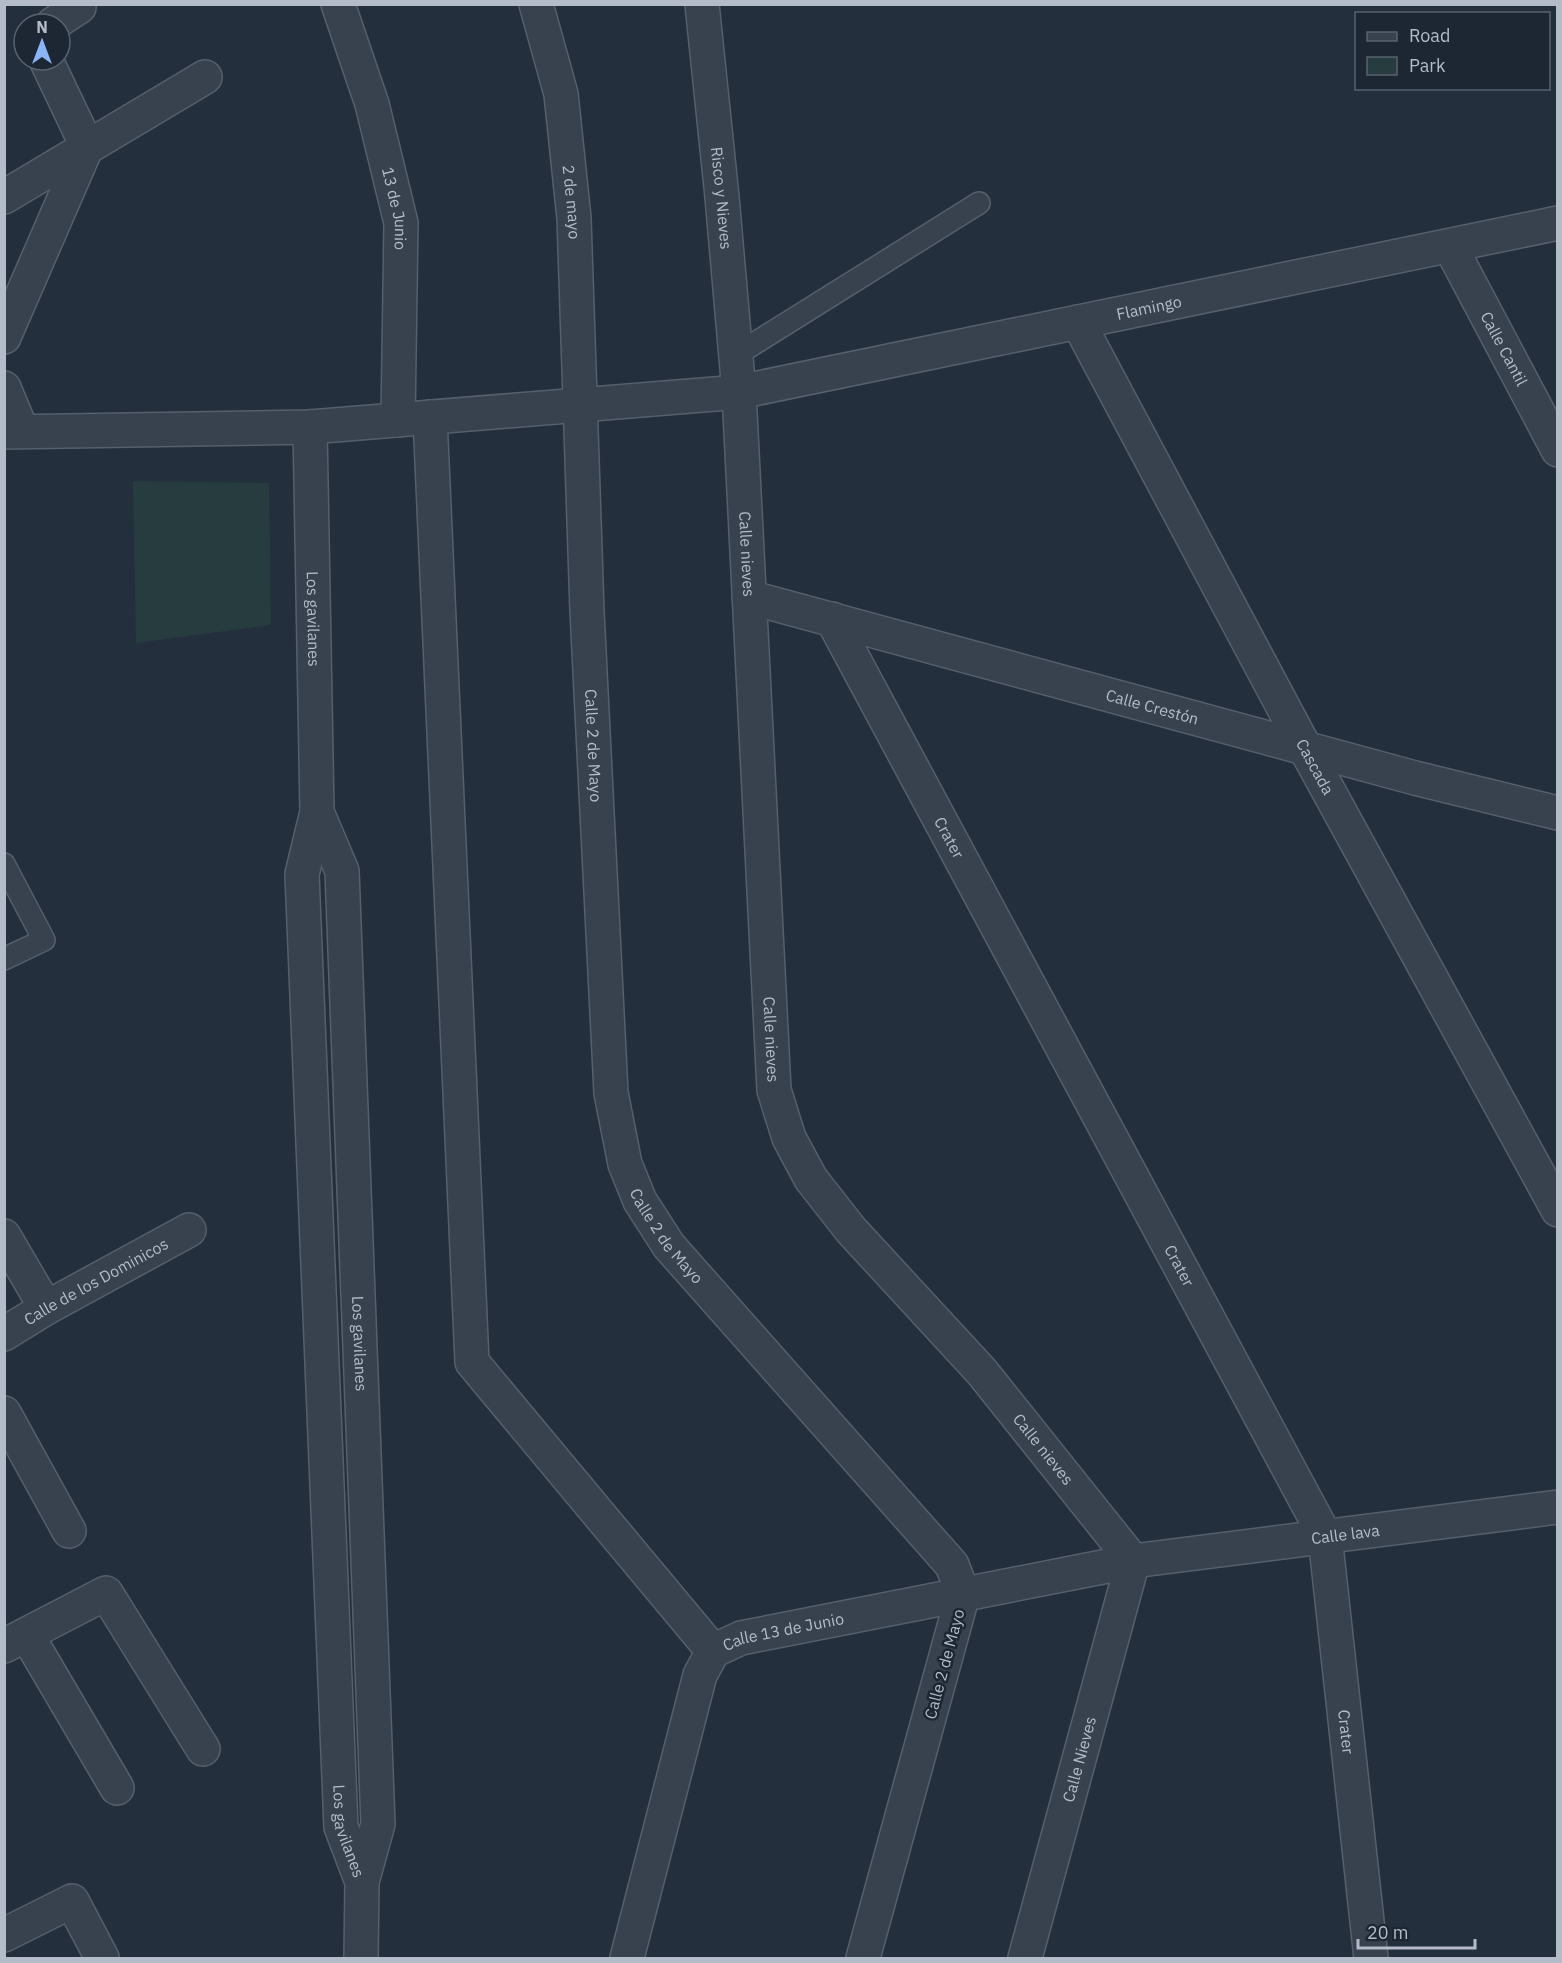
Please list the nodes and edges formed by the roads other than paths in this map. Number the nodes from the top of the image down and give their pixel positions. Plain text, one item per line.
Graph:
1 (338, 4) edge
2 (536, 4) edge
3 (702, 4) edge
4 (52, 72) edge
5 (204, 77) dead end
6 (87, 146) junction
7 (4, 197) edge
8 (979, 203) dead end
9 (1557, 224) edge
10 (1450, 246) junction
11 (1078, 322) junction
12 (4, 337) edge
13 (736, 355) junction
14 (4, 388) edge
15 (739, 392) junction
16 (581, 405) junction
17 (414, 418) junction
18 (310, 427) junction
19 (13, 431) edge
20 (1557, 450) edge
21 (749, 597) junction
22 (832, 620) junction
23 (1305, 748) junction
24 (317, 812) junction
25 (1557, 813) edge
26 (4, 864) edge
27 (4, 959) edge
28 (1557, 1210) edge
29 (316, 1215) junction
30 (355, 1215) junction
31 (189, 1230) dead end
32 (4, 1236) edge
33 (46, 1308) junction
34 (4, 1334) edge
35 (4, 1413) edge
36 (1557, 1507) edge
37 (69, 1531) dead end
38 (1325, 1536) junction
39 (1133, 1561) junction
40 (963, 1594) junction
41 (16, 1640) edge
42 (713, 1652) junction
43 (203, 1749) dead end
44 (117, 1788) dead end
45 (362, 1882) junction
46 (4, 1935) edge
47 (102, 1959) edge
48 (361, 1959) edge
49 (627, 1959) edge
50 (863, 1959) edge
51 (1025, 1959) edge
52 (1371, 1959) edge

1 - 17 street, 13 de Junio
2 - 16 street, 2 de mayo
3 - 13 street, Risco y Nieves
4 - 6 street
5 - 6 street
6 - 7 street
6 - 12 street
8 - 13 lane
9 - 10 street, Flamingo
10 - 11 street, Flamingo
10 - 20 street, Calle Cantil
11 - 15 street, Flamingo
11 - 23 street, Cascada
13 - 15 street, Risco y Nieves
14 - 19 street
15 - 16 street, Flamingo
15 - 21 street, Calle nieves
16 - 17 street, Flamingo
16 - 40 street, Calle 2 de Mayo
17 - 18 street, Flamingo
17 - 42 street, 13 de Junio
18 - 19 street, Flamingo
18 - 24 street, Los gavilanes
21 - 22 street, Calle Crestón
21 - 39 street, Calle nieves
22 - 23 street, Calle Crestón
22 - 38 street, Crater
23 - 25 street, Calle Crestón
23 - 28 street, Cascada
24 - 29 street, Los gavilanes
24 - 30 street, Los gavilanes
26 - 27 lane
29 - 30 street
29 - 45 street, Los gavilanes
30 - 45 street, Los gavilanes
31 - 33 street, Calle de los Dominicos
32 - 33 street
33 - 34 street, Calle de los Dominicos
35 - 37 street
36 - 38 street, Calle lava
38 - 39 street, Calle lava
38 - 52 street, Crater
39 - 40 street, Calle 13 de Junio
39 - 51 street, Calle Nieves
40 - 42 street, Calle 13 de Junio
40 - 50 street, Calle 2 de Mayo
41 - 43 street
41 - 44 street
42 - 49 street, Calle 13 de Junio
45 - 48 street
46 - 47 street

